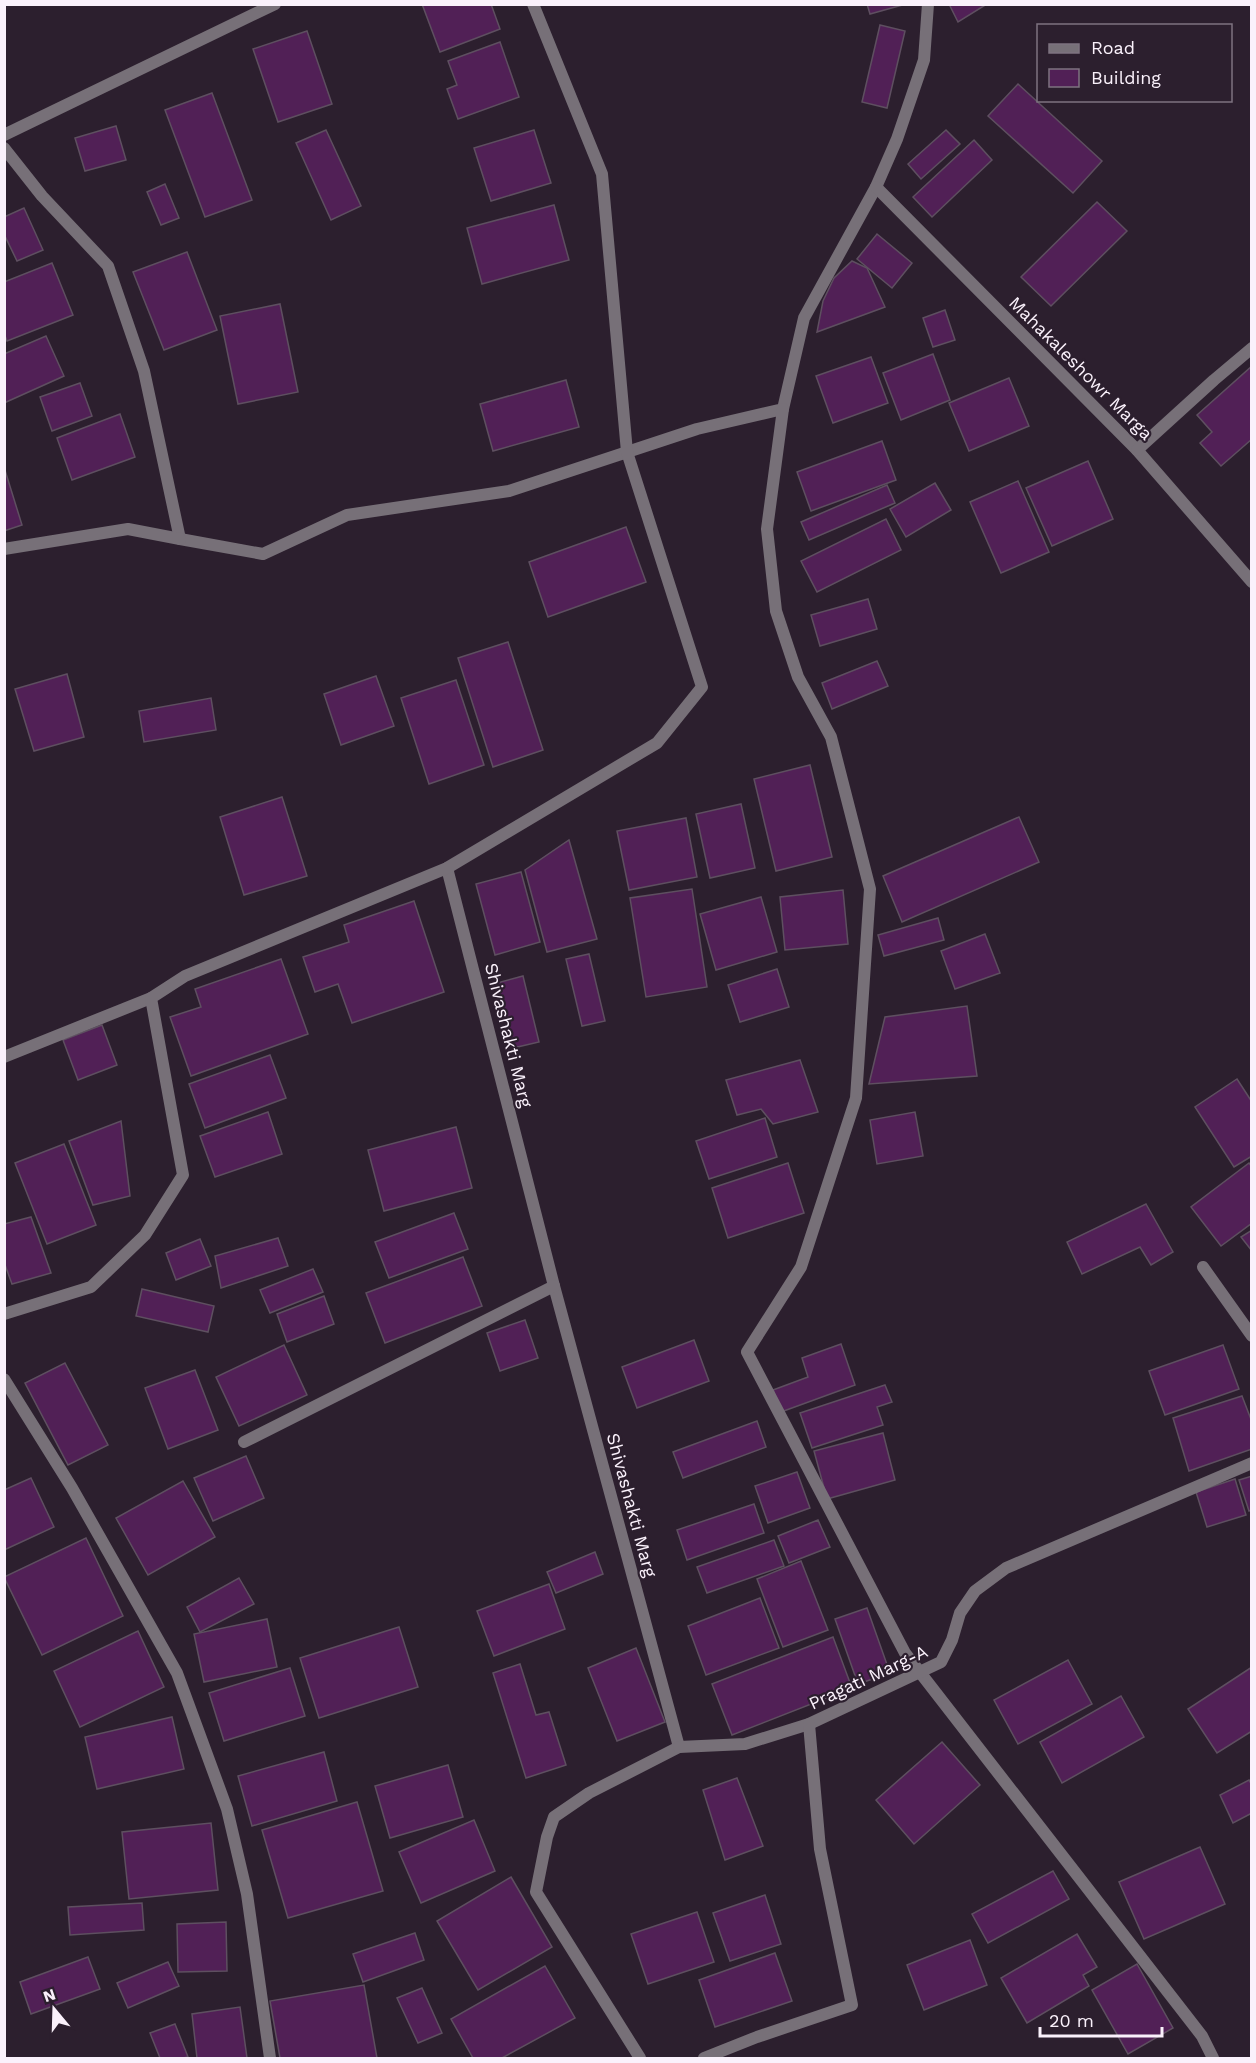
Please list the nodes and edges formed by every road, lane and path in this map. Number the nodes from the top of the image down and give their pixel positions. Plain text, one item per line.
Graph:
1 (275, 4) edge
2 (533, 4) edge
3 (928, 4) edge
4 (4, 135) edge
5 (4, 148) edge
6 (876, 187) junction
7 (1251, 348) edge
8 (783, 409) junction
9 (1137, 450) junction
10 (627, 452) junction
11 (180, 539) junction
12 (4, 549) edge
13 (1251, 582) edge
14 (447, 868) junction
15 (151, 998) junction
16 (4, 1057) edge
17 (1203, 1268) dead end
18 (554, 1286) junction
19 (4, 1314) edge
20 (1251, 1336) edge
21 (4, 1379) edge
22 (244, 1442) dead end
23 (1251, 1463) edge
24 (922, 1672) junction
25 (809, 1724) junction
26 (679, 1747) junction
27 (270, 2058) edge
28 (640, 2058) edge
29 (704, 2058) edge
30 (1214, 2058) edge

1 - 4 street
2 - 10 street
3 - 6 street
5 - 11 street
6 - 8 street
6 - 9 street, Mahakaleshowr Marga
7 - 9 street
8 - 10 street
8 - 24 street
9 - 13 street, Mahakaleshowr Marga
10 - 11 street
10 - 14 street
11 - 12 street
14 - 15 street
14 - 18 street, Shivashakti Marg
15 - 16 street
15 - 19 street
17 - 20 street
18 - 22 street
18 - 26 street, Shivashakti Marg
21 - 27 street
23 - 24 street, Pragati Marg-A
24 - 25 street, Pragati Marg-A
24 - 30 street
25 - 26 street, Pragati Marg-A
25 - 29 street
26 - 28 street

